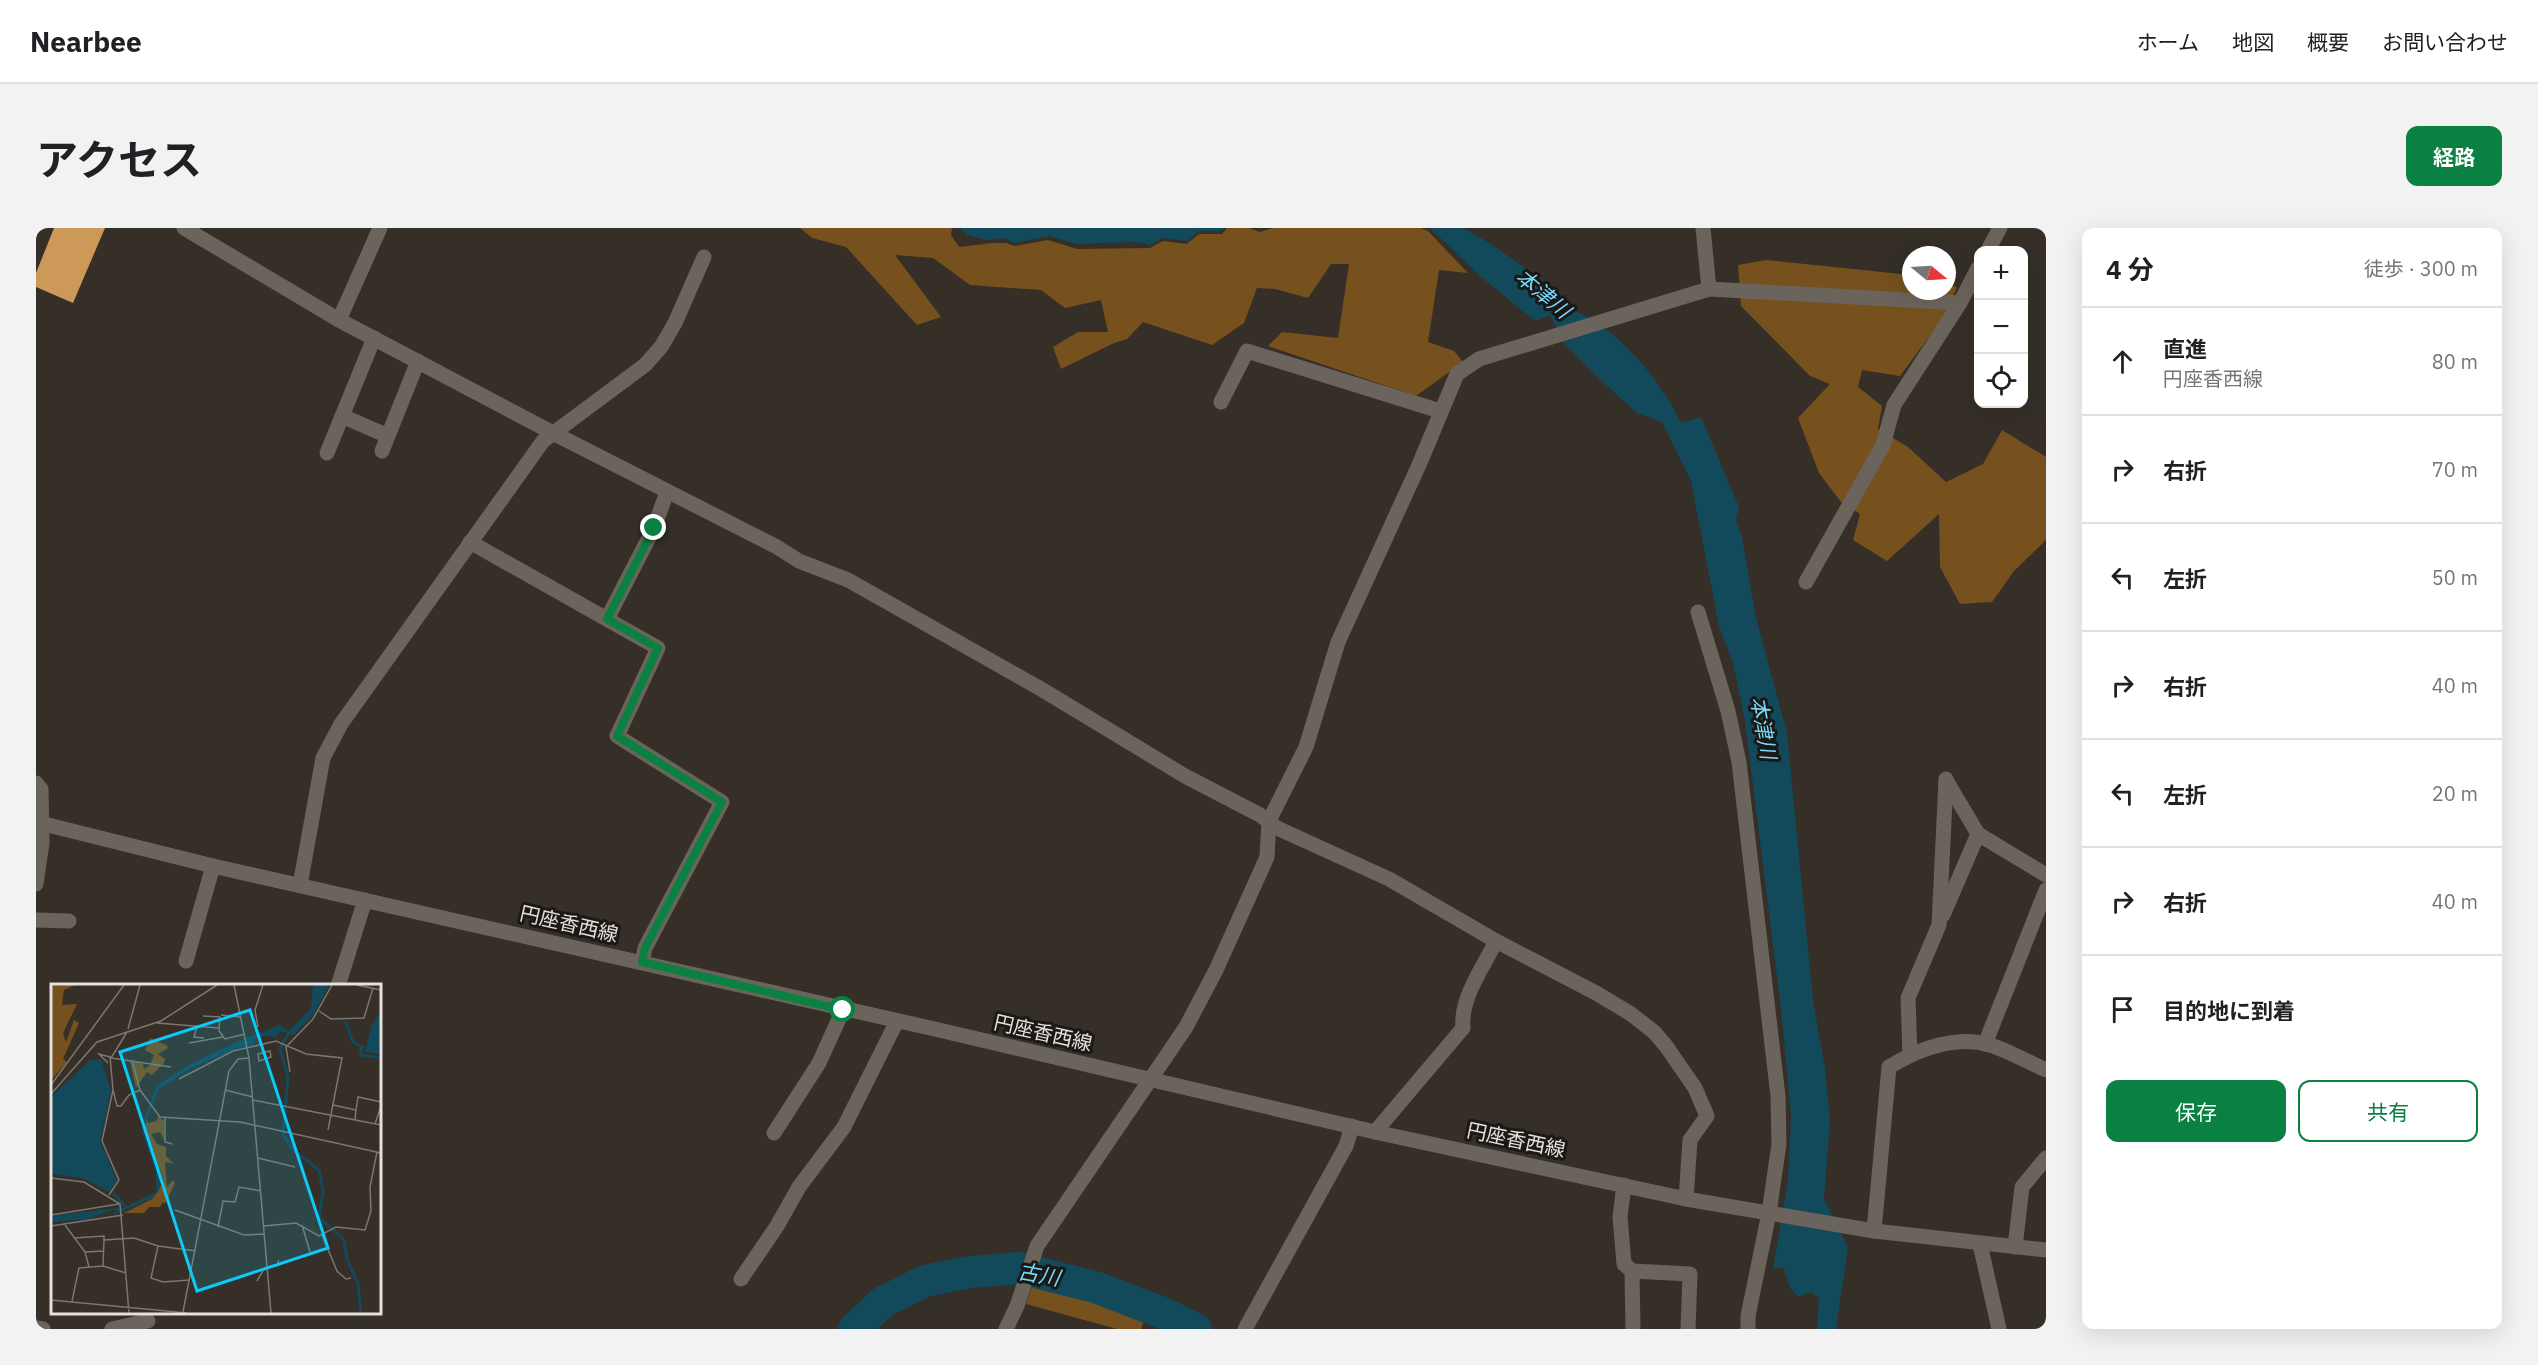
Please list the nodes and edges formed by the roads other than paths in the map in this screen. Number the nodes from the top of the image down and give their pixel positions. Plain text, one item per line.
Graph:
1 (184, 228) edge
2 (380, 228) edge
3 (1703, 228) edge
4 (2000, 228) edge
5 (1990, 246) edge
6 (704, 257) dead end
7 (1974, 276) edge
8 (1709, 289) junction
9 (1960, 303) junction
10 (339, 320) junction
11 (374, 338) junction
12 (418, 361) junction
13 (1221, 402) dead end
14 (1440, 411) junction
15 (342, 416) junction
16 (553, 433) junction
17 (388, 436) junction
18 (382, 451) dead end
19 (327, 453) dead end
20 (667, 492) junction
21 (470, 543) junction
22 (1806, 582) dead end
23 (1698, 612) dead end
24 (607, 619) junction
25 (36, 783) edge
26 (1269, 821) junction
27 (38, 822) edge
28 (1978, 834) junction
29 (213, 866) junction
30 (2046, 875) edge
31 (36, 884) edge
32 (300, 885) junction
33 (2046, 890) edge
34 (365, 900) junction
35 (36, 920) edge
36 (69, 921) dead end
37 (1939, 925) junction
38 (1496, 941) junction
39 (186, 961) dead end
40 (642, 962) junction
41 (339, 984) edge
42 (843, 1010) junction
43 (897, 1021) junction
44 (1985, 1044) junction
45 (1910, 1055) junction
46 (2046, 1070) edge
47 (1150, 1080) junction
48 (1352, 1126) junction
49 (774, 1132) dead end
50 (1375, 1132) junction
51 (2046, 1158) edge
52 (1624, 1185) junction
53 (1686, 1199) junction
54 (1769, 1213) junction
55 (1874, 1231) junction
56 (1980, 1244) junction
57 (2015, 1247) junction
58 (2046, 1250) edge
59 (1632, 1271) junction
60 (741, 1279) dead end
61 (148, 1321) edge
62 (36, 1328) edge
63 (43, 1329) edge
64 (112, 1329) edge
65 (1006, 1329) edge
66 (1245, 1329) edge
67 (1632, 1329) edge
68 (1688, 1329) edge
69 (1748, 1329) edge
70 (1999, 1329) edge

1 - 10 street
2 - 10 street
3 - 8 street
4 - 5 street
6 - 16 street
7 - 9 street
8 - 9 street
8 - 14 street
9 - 22 street
10 - 11 street
11 - 12 street
11 - 15 street
12 - 16 street
12 - 17 street
13 - 14 street
14 - 26 street
15 - 17 street
15 - 19 street
16 - 20 street
16 - 21 street
17 - 18 street
20 - 24 street
20 - 26 street
21 - 24 street
21 - 32 street
23 - 54 street
24 - 40 street
25 - 27 street
26 - 38 street
26 - 47 street
27 - 29 street, 円座香西線
27 - 31 street
28 - 30 street
28 - 37 street
28 - 37 street
29 - 32 street, 円座香西線
29 - 39 street
32 - 34 street, 円座香西線
33 - 44 street
34 - 40 street, 円座香西線
34 - 41 street
35 - 36 street
37 - 45 street
38 - 50 street
38 - 53 street
40 - 42 street, 円座香西線
42 - 43 street, 円座香西線
42 - 49 street
43 - 47 street, 円座香西線
43 - 60 street
44 - 45 street
44 - 46 street
45 - 55 street
47 - 48 street, 円座香西線
47 - 65 street
48 - 50 street, 円座香西線
48 - 66 street
50 - 52 street, 円座香西線
51 - 57 street
52 - 53 street, 円座香西線
52 - 59 street
53 - 54 street, 円座香西線
54 - 55 street, 円座香西線
54 - 69 street
55 - 56 street, 円座香西線
56 - 57 street, 円座香西線
56 - 70 street
57 - 58 street, 円座香西線
59 - 67 street
59 - 68 street
61 - 64 street
62 - 63 street

